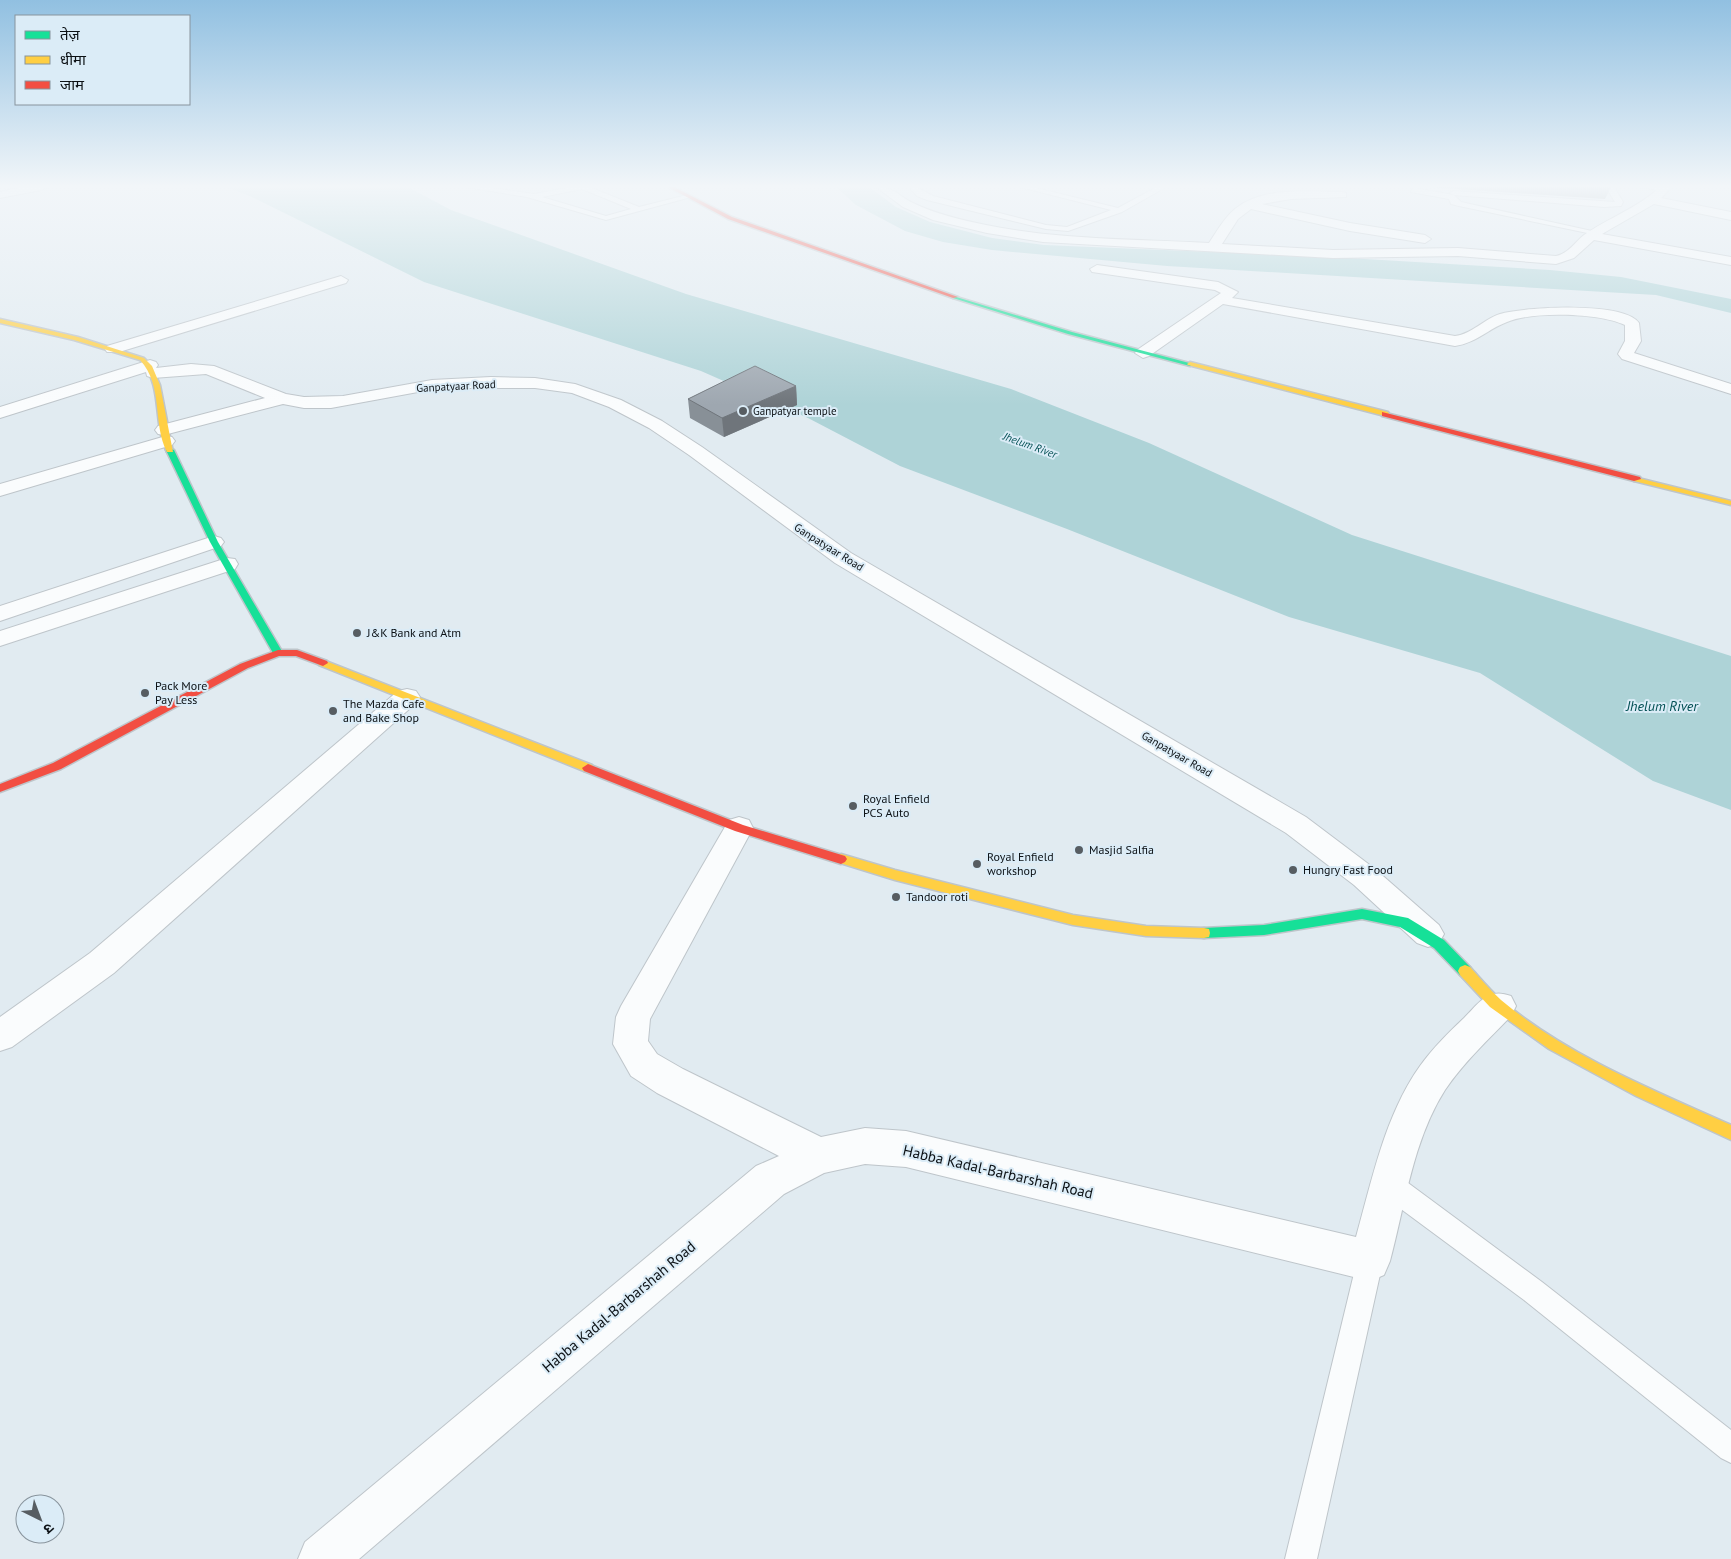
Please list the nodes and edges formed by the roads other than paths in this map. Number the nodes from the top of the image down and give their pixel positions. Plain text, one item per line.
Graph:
1 (844, 260) edge
2 (1097, 269) dead end
3 (341, 280) dead end
4 (1222, 300) junction
5 (1, 321) edge
6 (112, 349) junction
7 (1143, 353) junction
8 (152, 369) junction
9 (1731, 389) edge
10 (282, 399) junction
11 (0, 413) edge
12 (165, 435) junction
13 (0, 490) edge
14 (1731, 503) edge
15 (214, 542) junction
16 (227, 564) junction
17 (0, 614) edge
18 (0, 639) edge
19 (278, 653) junction
20 (408, 697) junction
21 (0, 788) edge
22 (738, 828) junction
23 (1440, 944) junction
24 (1499, 1006) junction
25 (0, 1036) edge
26 (1731, 1134) edge
27 (819, 1156) junction
28 (1391, 1186) junction
29 (1370, 1261) junction
30 (1731, 1448) edge
31 (322, 1559) edge
32 (1301, 1559) edge

1 - 7 street
2 - 4 street
3 - 6 street
4 - 7 street
4 - 9 street
5 - 6 street
6 - 8 street
7 - 14 street
8 - 10 street, Ganpatyaar Road
8 - 11 street, Ganpatyaar Road
8 - 12 street
10 - 12 street
10 - 23 street, Ganpatyaar Road
12 - 13 street
12 - 15 street
15 - 16 street
15 - 17 street
16 - 18 street
16 - 19 street
19 - 20 street
19 - 21 street
20 - 22 street
20 - 25 street
22 - 23 street
22 - 27 street
23 - 24 street
24 - 26 street
24 - 28 street
27 - 29 street, Habba Kadal-Barbarshah Road
27 - 31 street, Habba Kadal-Barbarshah Road
28 - 29 street
28 - 30 lane
29 - 32 lane

